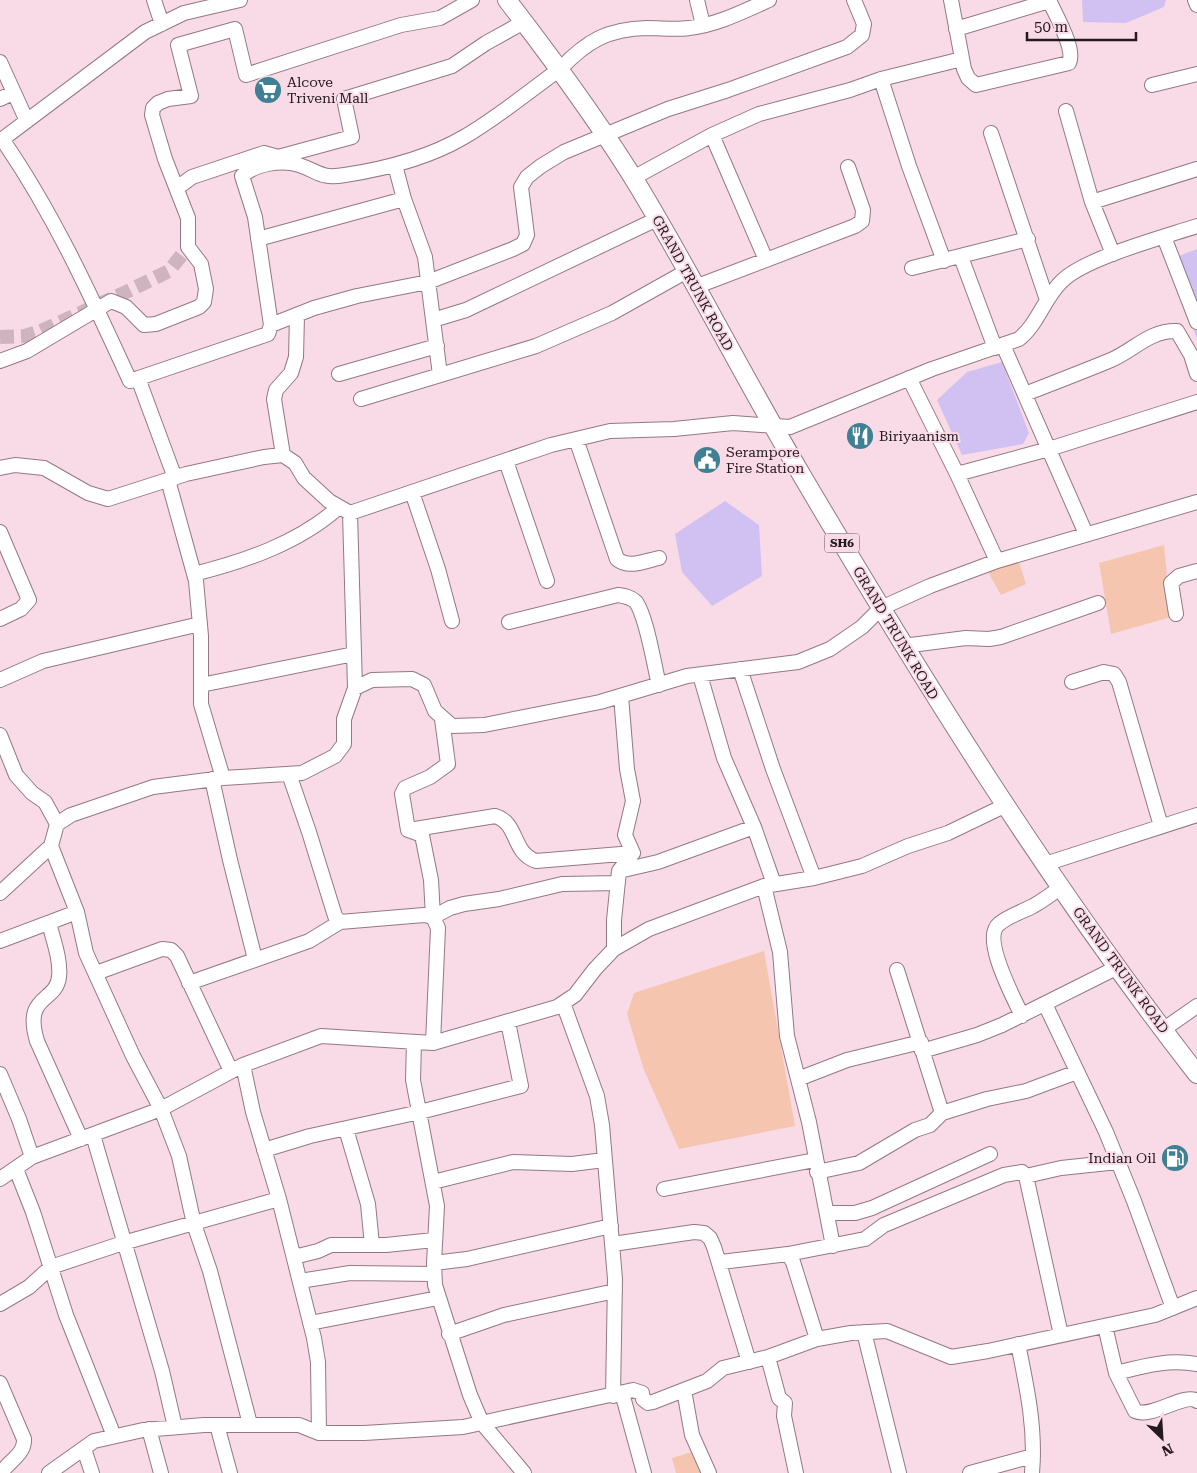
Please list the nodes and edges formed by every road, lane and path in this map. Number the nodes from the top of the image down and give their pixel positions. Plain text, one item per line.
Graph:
1 (154, 0) edge
2 (240, 0) edge
3 (472, 0) edge
4 (507, 0) edge
5 (698, 0) edge
6 (854, 0) edge
7 (951, 0) edge
8 (1194, 0) edge
9 (1049, 1) edge
10 (761, 2) edge
11 (1197, 5) edge
12 (524, 22) junction
13 (162, 24) junction
14 (703, 25) junction
15 (956, 29) junction
16 (962, 60) junction
17 (0, 62) edge
18 (560, 69) junction
19 (1197, 74) edge
20 (880, 79) junction
21 (1152, 85) dead end
22 (6, 96) edge
23 (1066, 111) dead end
24 (26, 120) junction
25 (991, 133) dead end
26 (712, 135) junction
27 (606, 136) junction
28 (1, 140) edge
29 (395, 166) junction
30 (848, 167) dead end
31 (1197, 169) edge
32 (633, 178) junction
33 (177, 188) junction
34 (404, 199) junction
35 (1092, 202) junction
36 (657, 219) junction
37 (1197, 226) edge
38 (1164, 237) junction
39 (258, 239) junction
40 (1028, 239) junction
41 (1113, 254) junction
42 (961, 257) junction
43 (766, 260) junction
44 (944, 261) junction
45 (912, 268) dead end
46 (686, 271) junction
47 (428, 282) junction
48 (695, 287) junction
49 (1047, 300) junction
50 (97, 308) junction
51 (297, 315) junction
52 (433, 320) junction
53 (1197, 322) edge
54 (271, 325) junction
55 (437, 346) junction
56 (999, 346) junction
57 (1194, 354) edge
58 (0, 361) edge
59 (339, 374) dead end
60 (1197, 374) edge
61 (440, 375) junction
62 (138, 378) junction
63 (909, 378) junction
64 (1025, 394) junction
65 (361, 399) dead end
66 (1197, 402) edge
67 (773, 426) junction
68 (576, 439) junction
69 (1049, 450) junction
70 (283, 455) junction
71 (506, 461) junction
72 (0, 468) edge
73 (957, 474) junction
74 (172, 479) junction
75 (412, 492) junction
76 (1197, 502) edge
77 (344, 510) junction
78 (0, 532) edge
79 (1086, 534) junction
80 (659, 558) dead end
81 (997, 561) junction
82 (1197, 571) edge
83 (194, 574) junction
84 (547, 581) dead end
85 (1098, 603) dead end
86 (881, 608) junction
87 (1176, 614) dead end
88 (0, 619) edge
89 (452, 621) dead end
90 (509, 622) dead end
91 (200, 624) junction
92 (903, 646) junction
93 (354, 654) junction
94 (740, 669) junction
95 (700, 675) junction
96 (0, 680) edge
97 (1072, 682) dead end
98 (201, 684) junction
99 (659, 685) junction
100 (355, 688) junction
101 (621, 696) junction
102 (442, 719) junction
103 (0, 735) edge
104 (288, 774) junction
105 (218, 778) junction
106 (1004, 806) junction
107 (1197, 815) edge
108 (57, 824) junction
109 (1160, 826) junction
110 (754, 827) junction
111 (408, 830) junction
112 (51, 846) junction
113 (633, 853) junction
114 (1045, 864) junction
115 (619, 877) junction
116 (814, 878) junction
117 (769, 885) junction
118 (1062, 887) junction
119 (0, 893) edge
120 (76, 912) junction
121 (433, 917) junction
122 (49, 922) junction
123 (340, 922) junction
124 (0, 942) edge
125 (614, 949) junction
126 (256, 959) junction
127 (1118, 967) junction
128 (897, 970) dead end
129 (96, 974) junction
130 (189, 983) junction
131 (563, 1003) junction
132 (1045, 1004) junction
133 (1197, 1006) edge
134 (1022, 1016) junction
135 (508, 1022) junction
136 (1164, 1029) junction
137 (414, 1042) junction
138 (433, 1043) junction
139 (922, 1046) junction
140 (237, 1068) junction
141 (1077, 1072) junction
142 (0, 1074) edge
143 (1197, 1074) edge
144 (798, 1079) junction
145 (160, 1109) junction
146 (420, 1112) junction
147 (942, 1113) junction
148 (346, 1129) junction
149 (87, 1137) junction
150 (264, 1150) junction
151 (990, 1154) dead end
152 (32, 1156) junction
153 (604, 1160) junction
154 (1118, 1162) junction
155 (816, 1166) junction
156 (16, 1170) junction
157 (1026, 1176) junction
158 (0, 1179) edge
159 (433, 1182) junction
160 (664, 1189) dead end
161 (278, 1199) junction
162 (828, 1213) junction
163 (194, 1224) junction
164 (611, 1226) junction
165 (434, 1240) junction
166 (123, 1243) junction
167 (613, 1244) junction
168 (372, 1245) junction
169 (833, 1246) junction
170 (788, 1254) junction
171 (294, 1257) junction
172 (720, 1262) junction
173 (51, 1267) junction
174 (434, 1268) junction
175 (300, 1282) junction
176 (615, 1291) junction
177 (438, 1298) junction
178 (1197, 1298) edge
179 (0, 1304) edge
180 (1172, 1308) junction
181 (310, 1323) junction
182 (1106, 1326) junction
183 (864, 1332) junction
184 (449, 1334) junction
185 (1061, 1335) junction
186 (817, 1339) junction
187 (1018, 1344) junction
188 (768, 1357) junction
189 (749, 1362) junction
190 (1197, 1364) edge
191 (1116, 1373) junction
192 (0, 1383) edge
193 (684, 1390) junction
194 (618, 1394) junction
195 (1197, 1401) edge
196 (482, 1423) junction
197 (250, 1424) junction
198 (217, 1425) junction
199 (175, 1427) junction
200 (149, 1429) junction
201 (319, 1433) junction
202 (114, 1436) junction
203 (84, 1449) junction
204 (1033, 1456) junction
205 (1, 1473) edge
206 (49, 1473) edge
207 (92, 1473) edge
208 (161, 1473) edge
209 (230, 1473) edge
210 (524, 1473) edge
211 (644, 1473) edge
212 (709, 1473) edge
213 (796, 1473) edge
214 (899, 1473) edge
215 (970, 1473) edge
216 (1032, 1473) edge

1 - 13 street
2 - 13 street
3 - 33 street
4 - 12 main road, GRAND TRUNK ROAD / SH6
5 - 14 street
6 - 27 street
7 - 15 street
8 - 11 street
9 - 15 street
9 - 16 street
10 - 14 street
12 - 18 main road, GRAND TRUNK ROAD / SH6
12 - 33 street
13 - 24 street
14 - 18 street
15 - 16 street
16 - 20 street
17 - 22 street
18 - 27 main road, GRAND TRUNK ROAD / SH6
18 - 29 street
19 - 21 street
20 - 26 street
20 - 44 street
22 - 24 street
23 - 35 street
24 - 28 street
25 - 40 street
26 - 32 street
26 - 43 street
27 - 32 main road, GRAND TRUNK ROAD / SH6
27 - 47 street
28 - 50 street
29 - 34 street
29 - 39 street
30 - 43 street
31 - 35 street
32 - 36 main road, GRAND TRUNK ROAD / SH6
33 - 50 street
34 - 39 street
34 - 47 street
35 - 41 street
36 - 46 main road, GRAND TRUNK ROAD / SH6
36 - 52 street
37 - 38 street
38 - 41 street
38 - 53 street
39 - 54 street
40 - 42 street
40 - 49 street
41 - 49 street
42 - 44 street
42 - 56 street
43 - 48 street
44 - 45 street
46 - 48 main road, GRAND TRUNK ROAD / SH6
46 - 61 street
47 - 51 street
47 - 52 street
48 - 67 main road, GRAND TRUNK ROAD / SH6
49 - 56 street
50 - 58 street
50 - 62 street
51 - 54 street
51 - 70 street
52 - 55 street
54 - 62 street
55 - 59 street
55 - 61 street
56 - 63 street
56 - 64 street
57 - 60 street
57 - 64 street
61 - 65 street
62 - 74 street
63 - 67 street
63 - 73 street
64 - 69 street
66 - 69 street
67 - 68 street
67 - 86 main road, GRAND TRUNK ROAD / SH6
68 - 71 street
68 - 80 street
69 - 73 street
69 - 79 street
70 - 74 street
70 - 77 street
71 - 75 street
71 - 84 street
72 - 74 street
73 - 81 street
74 - 83 street
75 - 77 street
75 - 89 street
76 - 79 street
77 - 83 street
77 - 93 street
78 - 88 street
79 - 81 street
81 - 86 street
82 - 87 street
83 - 91 street
85 - 92 street
86 - 92 main road, GRAND TRUNK ROAD / SH6
86 - 94 street
90 - 99 street
91 - 96 street
91 - 98 street
92 - 106 main road, GRAND TRUNK ROAD / SH6
93 - 98 street
93 - 100 street
94 - 95 street
94 - 116 street
95 - 99 street
95 - 110 street
97 - 109 street
98 - 105 street
99 - 101 street
100 - 102 street
100 - 104 street
101 - 102 street
101 - 113 street
102 - 111 street
103 - 108 street
104 - 105 street
104 - 123 street
105 - 108 street
105 - 126 street
106 - 114 main road, GRAND TRUNK ROAD / SH6
106 - 116 street
107 - 109 street
108 - 112 street
109 - 114 street
110 - 115 street
110 - 117 street
111 - 113 street
111 - 121 street
112 - 119 street
112 - 120 street
113 - 115 street
114 - 118 main road, GRAND TRUNK ROAD / SH6
115 - 121 street
115 - 125 street
116 - 117 street
117 - 125 street
117 - 144 street
118 - 127 main road, GRAND TRUNK ROAD / SH6
118 - 134 street
120 - 122 street
120 - 129 street
121 - 123 street
121 - 138 street
122 - 124 street
122 - 149 street
123 - 126 street
125 - 131 street
126 - 130 street
127 - 132 street
127 - 136 main road, GRAND TRUNK ROAD / SH6
128 - 139 street
129 - 130 street
129 - 145 street
130 - 140 street
131 - 135 street
131 - 153 street
132 - 134 street
132 - 141 street
133 - 136 street
134 - 139 street
135 - 138 street
135 - 146 street
136 - 143 main road, GRAND TRUNK ROAD / SH6
137 - 138 street
137 - 140 street
137 - 146 street
139 - 144 street
139 - 147 street
140 - 145 street
140 - 150 street
141 - 147 street
141 - 154 street
142 - 152 street
144 - 155 street
145 - 149 street
145 - 163 street
146 - 148 street
146 - 159 street
147 - 155 street
148 - 150 street
148 - 168 street
149 - 152 street
149 - 166 street
150 - 161 street
151 - 162 street
152 - 156 street
153 - 159 street
153 - 164 street
154 - 157 street
154 - 180 street
155 - 160 street
155 - 162 street
156 - 158 street
156 - 173 street
157 - 169 street
157 - 185 street
159 - 165 street
161 - 163 street
161 - 171 street
162 - 169 street
163 - 166 street
163 - 197 street
164 - 167 street
164 - 174 street
165 - 168 street
165 - 174 street
166 - 173 street
166 - 199 street
167 - 172 street
167 - 176 street
168 - 171 street
169 - 170 street
170 - 172 street
170 - 186 street
171 - 175 street
172 - 189 street
173 - 179 street
173 - 202 street
174 - 175 street
174 - 177 street
175 - 181 street
176 - 184 street
176 - 194 street
177 - 181 street
177 - 184 street
178 - 180 street
180 - 182 street
181 - 201 street
182 - 185 street
182 - 191 street
183 - 186 street
183 - 187 street
183 - 214 street
184 - 196 street
185 - 187 street
186 - 188 street
187 - 204 street
188 - 189 street
188 - 213 street
189 - 193 street
190 - 191 street
191 - 195 street
192 - 205 street
193 - 194 street
193 - 212 street
194 - 196 street
194 - 211 street
196 - 201 street
196 - 210 street
197 - 198 street
197 - 201 street
198 - 199 street
198 - 209 street
199 - 200 street
200 - 202 street
200 - 208 street
202 - 203 street
203 - 206 street
203 - 207 street
204 - 215 street
204 - 216 street

